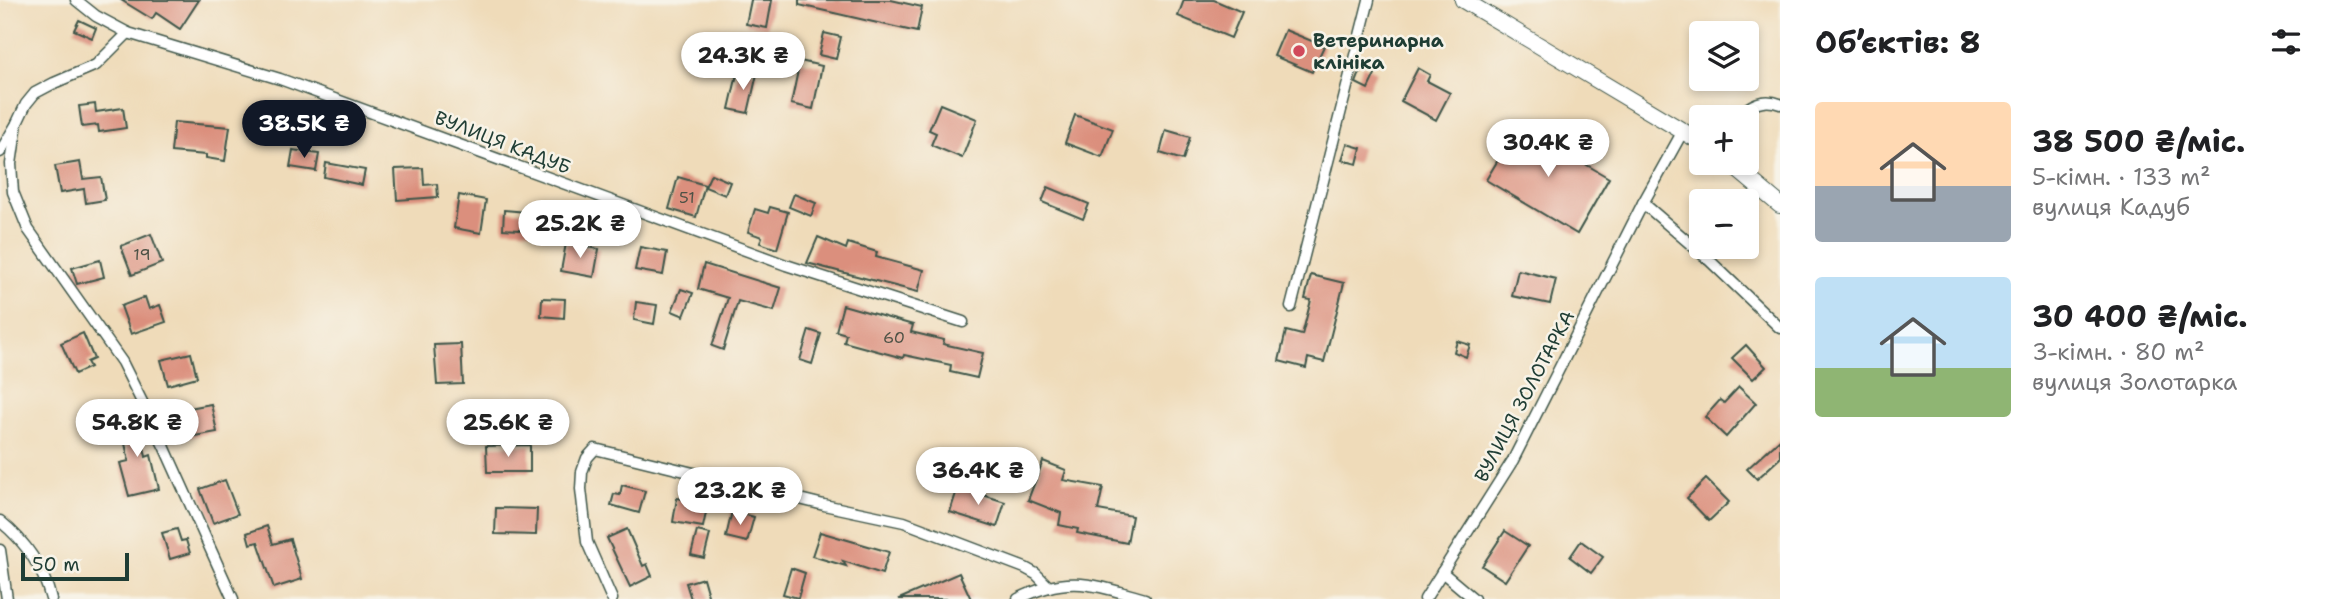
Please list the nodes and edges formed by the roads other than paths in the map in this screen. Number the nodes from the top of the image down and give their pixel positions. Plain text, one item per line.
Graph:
1 (75, 0) edge
2 (1369, 0) edge
3 (1463, 0) edge
4 (128, 33) junction
5 (1780, 104) edge
6 (1752, 105) edge
7 (17, 123) junction
8 (1684, 131) junction
9 (1689, 134) edge
10 (0, 152) edge
11 (1744, 175) edge
12 (1643, 203) junction
13 (1780, 205) edge
14 (1291, 307) dead end
15 (963, 322) dead end
16 (1780, 328) edge
17 (0, 521) edge
18 (0, 550) edge
19 (1442, 572) junction
20 (1048, 586) junction
21 (7, 599) edge
22 (51, 599) edge
23 (233, 599) edge
24 (612, 599) edge
25 (1018, 599) edge
26 (1145, 599) edge
27 (1425, 599) edge
28 (1474, 599) edge

1 - 4 street, ВУЛИЦЯ КАДУБ
2 - 14 street
3 - 8 main road
4 - 7 street
4 - 15 street, ВУЛИЦЯ КАДУБ
5 - 6 street
7 - 10 street
7 - 23 street
8 - 9 main road
8 - 12 street, ВУЛИЦЯ ЗОЛОТАРКА
11 - 13 main road
12 - 16 street
12 - 19 street, ВУЛИЦЯ ЗОЛОТАРКА
17 - 22 street
18 - 21 street
19 - 27 street, ВУЛИЦЯ ЗОЛОТАРКА
19 - 28 street
20 - 24 street
20 - 25 street
20 - 26 street

